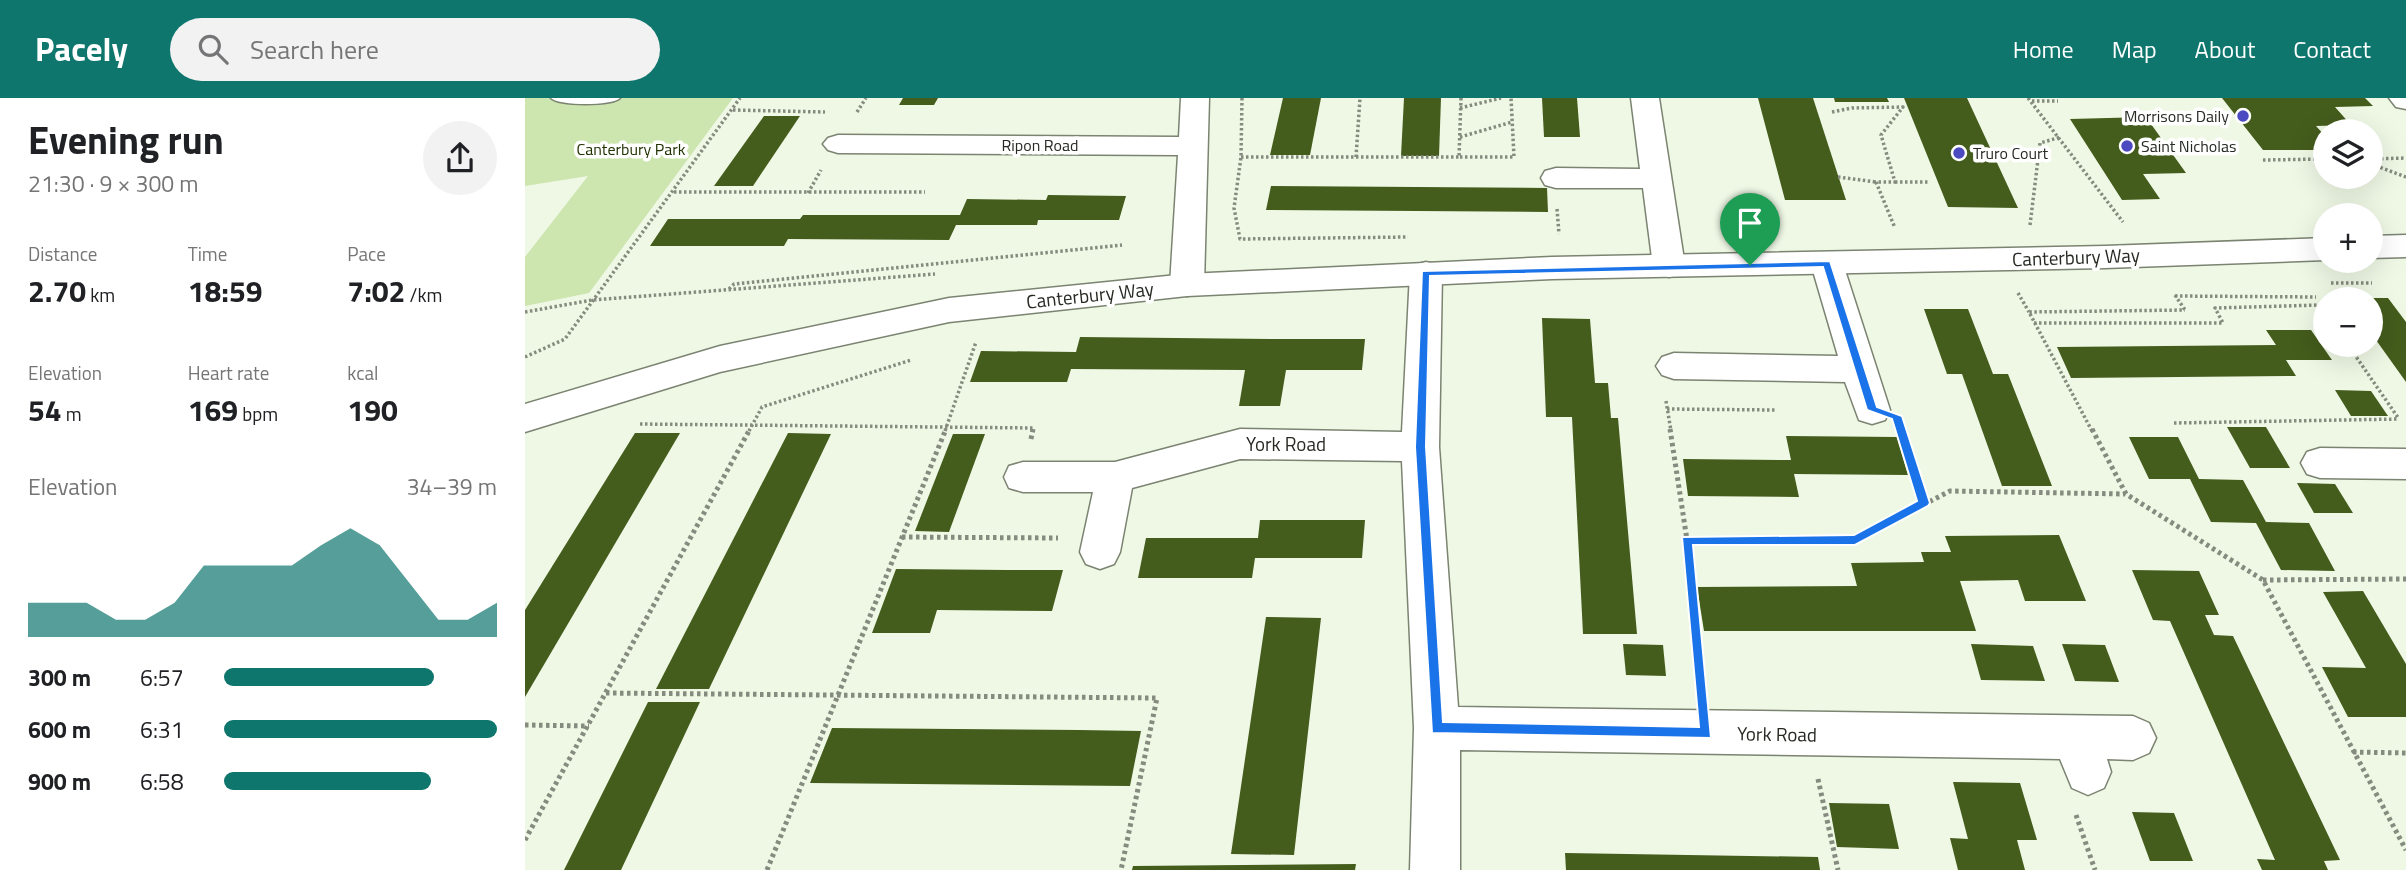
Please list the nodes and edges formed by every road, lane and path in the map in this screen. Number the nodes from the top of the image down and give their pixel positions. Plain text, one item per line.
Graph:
1 (560, 98) edge
2 (611, 98) edge
3 (740, 98) edge
4 (1195, 98) edge
5 (1242, 98) edge
6 (1360, 98) edge
7 (1461, 98) edge
8 (1501, 98) edge
9 (1511, 98) edge
10 (1645, 98) edge
11 (2029, 100) edge
12 (2059, 101) dead end
13 (1460, 108) junction
14 (732, 110) junction
15 (829, 112) dead end
16 (1832, 112) dead end
17 (1512, 122) junction
18 (2061, 137) junction
19 (1460, 138) junction
20 (838, 144) dead end
21 (889, 144) junction
22 (1192, 146) junction
23 (1241, 157) junction
24 (1356, 157) junction
25 (1459, 158) junction
26 (2406, 158) edge
27 (2313, 159) edge
28 (2383, 159) edge
29 (2263, 160) dead end
30 (2383, 168) edge
31 (874, 170) dead end
32 (1838, 177) dead end
33 (2406, 177) edge
34 (1556, 178) dead end
35 (1656, 178) junction
36 (1876, 182) junction
37 (1895, 182) junction
38 (1929, 182) dead end
39 (673, 192) junction
40 (925, 192) dead end
41 (1882, 229) dead end
42 (2029, 229) dead end
43 (2129, 229) dead end
44 (1572, 234) dead end
45 (1546, 235) dead end
46 (1122, 245) dead end
47 (2406, 246) edge
48 (2383, 247) edge
49 (2313, 248) edge
50 (1421, 255) junction
51 (1827, 264) junction
52 (1669, 266) junction
53 (942, 273) dead end
54 (2385, 283) dead end
55 (2320, 284) dead end
56 (1187, 285) junction
57 (2169, 286) dead end
58 (728, 290) junction
59 (2311, 290) dead end
60 (2313, 293) edge
61 (2175, 296) junction
62 (2313, 297) edge
63 (592, 300) junction
64 (2313, 305) edge
65 (525, 312) edge
66 (2034, 324) junction
67 (525, 357) edge
68 (2356, 357) edge
69 (911, 360) dead end
70 (1858, 369) junction
71 (1670, 382) joint
72 (1667, 409) junction
73 (1776, 410) dead end
74 (1872, 410) joint
75 (525, 418) edge
76 (2174, 423) dead end
77 (629, 424) dead end
78 (753, 425) junction
79 (1420, 447) junction
80 (2321, 463) dead end
81 (2404, 468) edge
82 (1023, 477) joint
83 (1115, 477) junction
84 (2126, 494) junction
85 (1924, 503) junction
86 (902, 537) dead end
87 (1687, 540) junction
88 (1101, 545) joint
89 (2406, 579) edge
90 (2263, 580) junction
91 (606, 694) junction
92 (525, 725) edge
93 (589, 726) junction
94 (1437, 729) junction
95 (1707, 733) junction
96 (1808, 734) junction
97 (2133, 738) dead end
98 (2353, 752) junction
99 (2406, 753) edge
100 (525, 839) edge
101 (2406, 850) edge
102 (1121, 870) edge
103 (1435, 870) edge
104 (1838, 870) edge

1 - 2 lane
3 - 14 path
4 - 22 street
5 - 23 path
6 - 24 path
7 - 13 path
8 - 13 path
9 - 17 path
10 - 35 street
11 - 12 path
11 - 18 path
13 - 19 path
14 - 15 path
14 - 39 path
16 - 37 path
17 - 19 path
17 - 25 path
18 - 42 path
18 - 43 path
19 - 25 path
20 - 21 street, Ripon Road
21 - 22 street, Ripon Road
21 - 31 street
22 - 56 street
23 - 24 path
23 - 50 path
24 - 25 path
26 - 28 path
27 - 29 path
30 - 33 path
32 - 36 path
34 - 35 street
35 - 52 street
36 - 37 path
36 - 41 path
37 - 38 path
39 - 40 path
39 - 63 path
44 - 45 path
46 - 58 path
47 - 48 street
49 - 51 street, Canterbury Way
50 - 52 street, Canterbury Way
50 - 56 street, Canterbury Way
50 - 79 street
51 - 52 street, Canterbury Way
51 - 70 street
53 - 58 path
54 - 55 path
56 - 75 street, Canterbury Way
57 - 61 path
58 - 63 path
59 - 60 path
61 - 62 path
61 - 66 path
63 - 65 path
63 - 67 path
64 - 66 path
66 - 84 path
68 - 76 path
69 - 78 path
70 - 71 street
70 - 74 street
71 - 72 path
72 - 73 path
72 - 87 path
74 - 85 path
77 - 78 path
78 - 82 path
78 - 91 path
79 - 83 street, York Road
79 - 94 street
80 - 81 street
82 - 83 street, York Road
83 - 88 street
84 - 85 path
84 - 90 path
85 - 87 path
86 - 88 path
87 - 95 path
89 - 90 path
90 - 98 path
91 - 93 path
91 - 102 path
92 - 93 path
93 - 100 path
94 - 95 street, York Road
94 - 103 street
95 - 96 street, York Road
96 - 97 street, York Road
96 - 104 path
98 - 99 path
98 - 101 path

